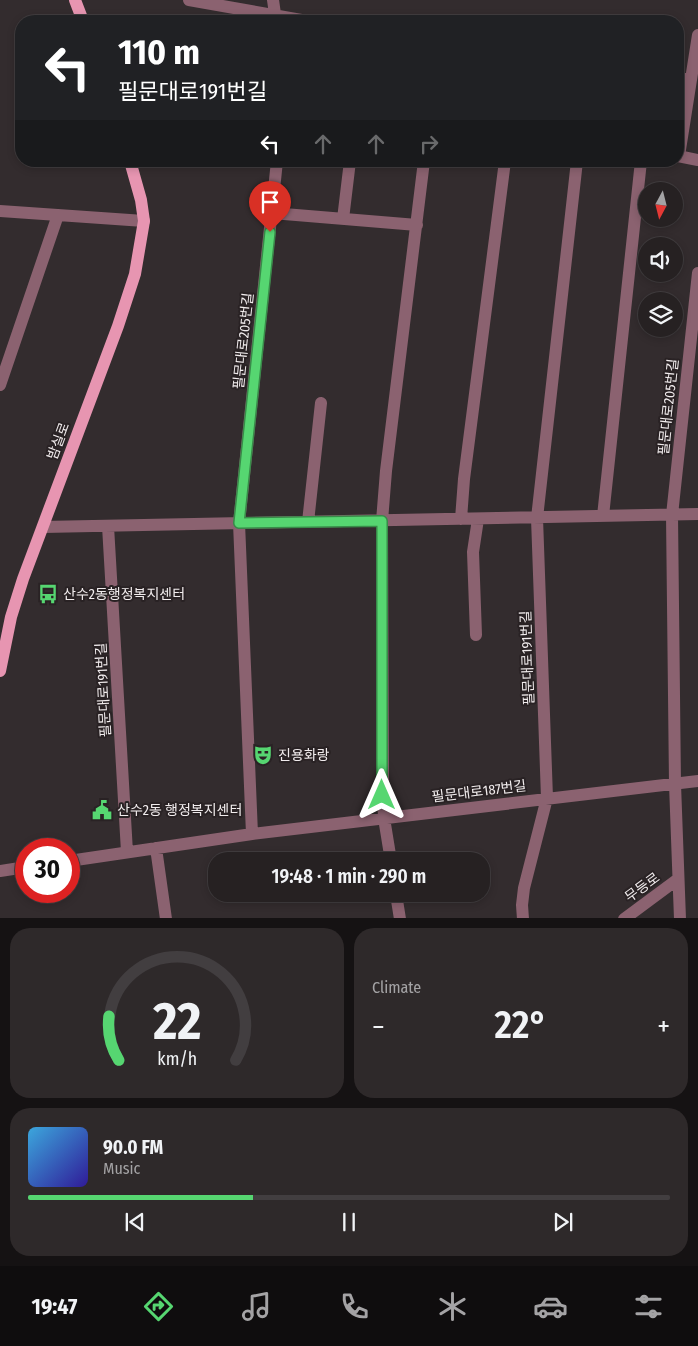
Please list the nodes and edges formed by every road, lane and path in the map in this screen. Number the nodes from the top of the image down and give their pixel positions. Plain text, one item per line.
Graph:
1 (75, 0) edge
2 (189, 0) edge
3 (273, 0) edge
4 (81, 15) edge
5 (257, 15) edge
6 (275, 15) edge
7 (698, 35) edge
8 (684, 79) edge
9 (691, 80) junction
10 (684, 121) edge
11 (684, 157) edge
12 (698, 160) edge
13 (132, 167) edge
14 (276, 167) edge
15 (349, 167) edge
16 (423, 167) edge
17 (504, 167) edge
18 (576, 167) edge
19 (640, 167) edge
20 (0, 211) edge
21 (272, 213) junction
22 (58, 215) junction
23 (343, 219) junction
24 (144, 221) junction
25 (416, 225) junction
26 (698, 273) edge
27 (0, 385) edge
28 (321, 403) dead end
29 (698, 514) edge
30 (672, 515) junction
31 (604, 516) junction
32 (537, 518) junction
33 (461, 519) junction
34 (478, 519) junction
35 (382, 521) junction
36 (308, 522) junction
37 (239, 523) junction
38 (108, 526) junction
39 (43, 527) junction
40 (476, 635) dead end
41 (0, 671) edge
42 (698, 781) edge
43 (675, 784) junction
44 (547, 798) junction
45 (384, 818) junction
46 (252, 834) junction
47 (156, 848) junction
48 (127, 852) junction
49 (390, 852) edge
50 (80, 859) edge
51 (15, 869) edge
52 (0, 871) edge
53 (678, 879) junction
54 (397, 902) edge
55 (166, 918) edge
56 (400, 918) edge
57 (523, 918) edge
58 (624, 918) edge
59 (680, 918) edge

1 - 4 main road
2 - 5 street
3 - 6 street
7 - 9 street
8 - 9 street
9 - 10 street
11 - 12 street
13 - 24 main road, 밤실로
14 - 21 street, 필문대로205번길
15 - 23 street
16 - 25 street
17 - 33 street
18 - 32 street
19 - 31 street
20 - 22 street
21 - 23 street
21 - 37 street, 필문대로205번길
22 - 24 street
22 - 27 street
23 - 25 street
24 - 39 main road, 밤실로
25 - 35 street
26 - 30 street, 필문대로205번길
28 - 36 street
29 - 30 street
30 - 31 street
30 - 43 street
31 - 32 street
32 - 34 street
32 - 44 street, 필문대로191번길
33 - 34 street
33 - 35 street
34 - 40 street
35 - 36 street
35 - 45 street
36 - 37 street
37 - 38 street
37 - 46 street
38 - 39 street
38 - 48 street, 필문대로191번길
39 - 41 main road, 밤실로
42 - 43 street, 필문대로187번길
43 - 44 street, 필문대로187번길
43 - 53 street
44 - 45 street, 필문대로187번길
44 - 57 street, 필문대로187번길
45 - 46 street, 필문대로187번길
45 - 49 street
46 - 47 street, 필문대로187번길
47 - 48 street, 필문대로187번길
47 - 55 street
48 - 50 street, 필문대로187번길
51 - 52 street
53 - 58 street, 무등로
53 - 59 street
54 - 56 street

